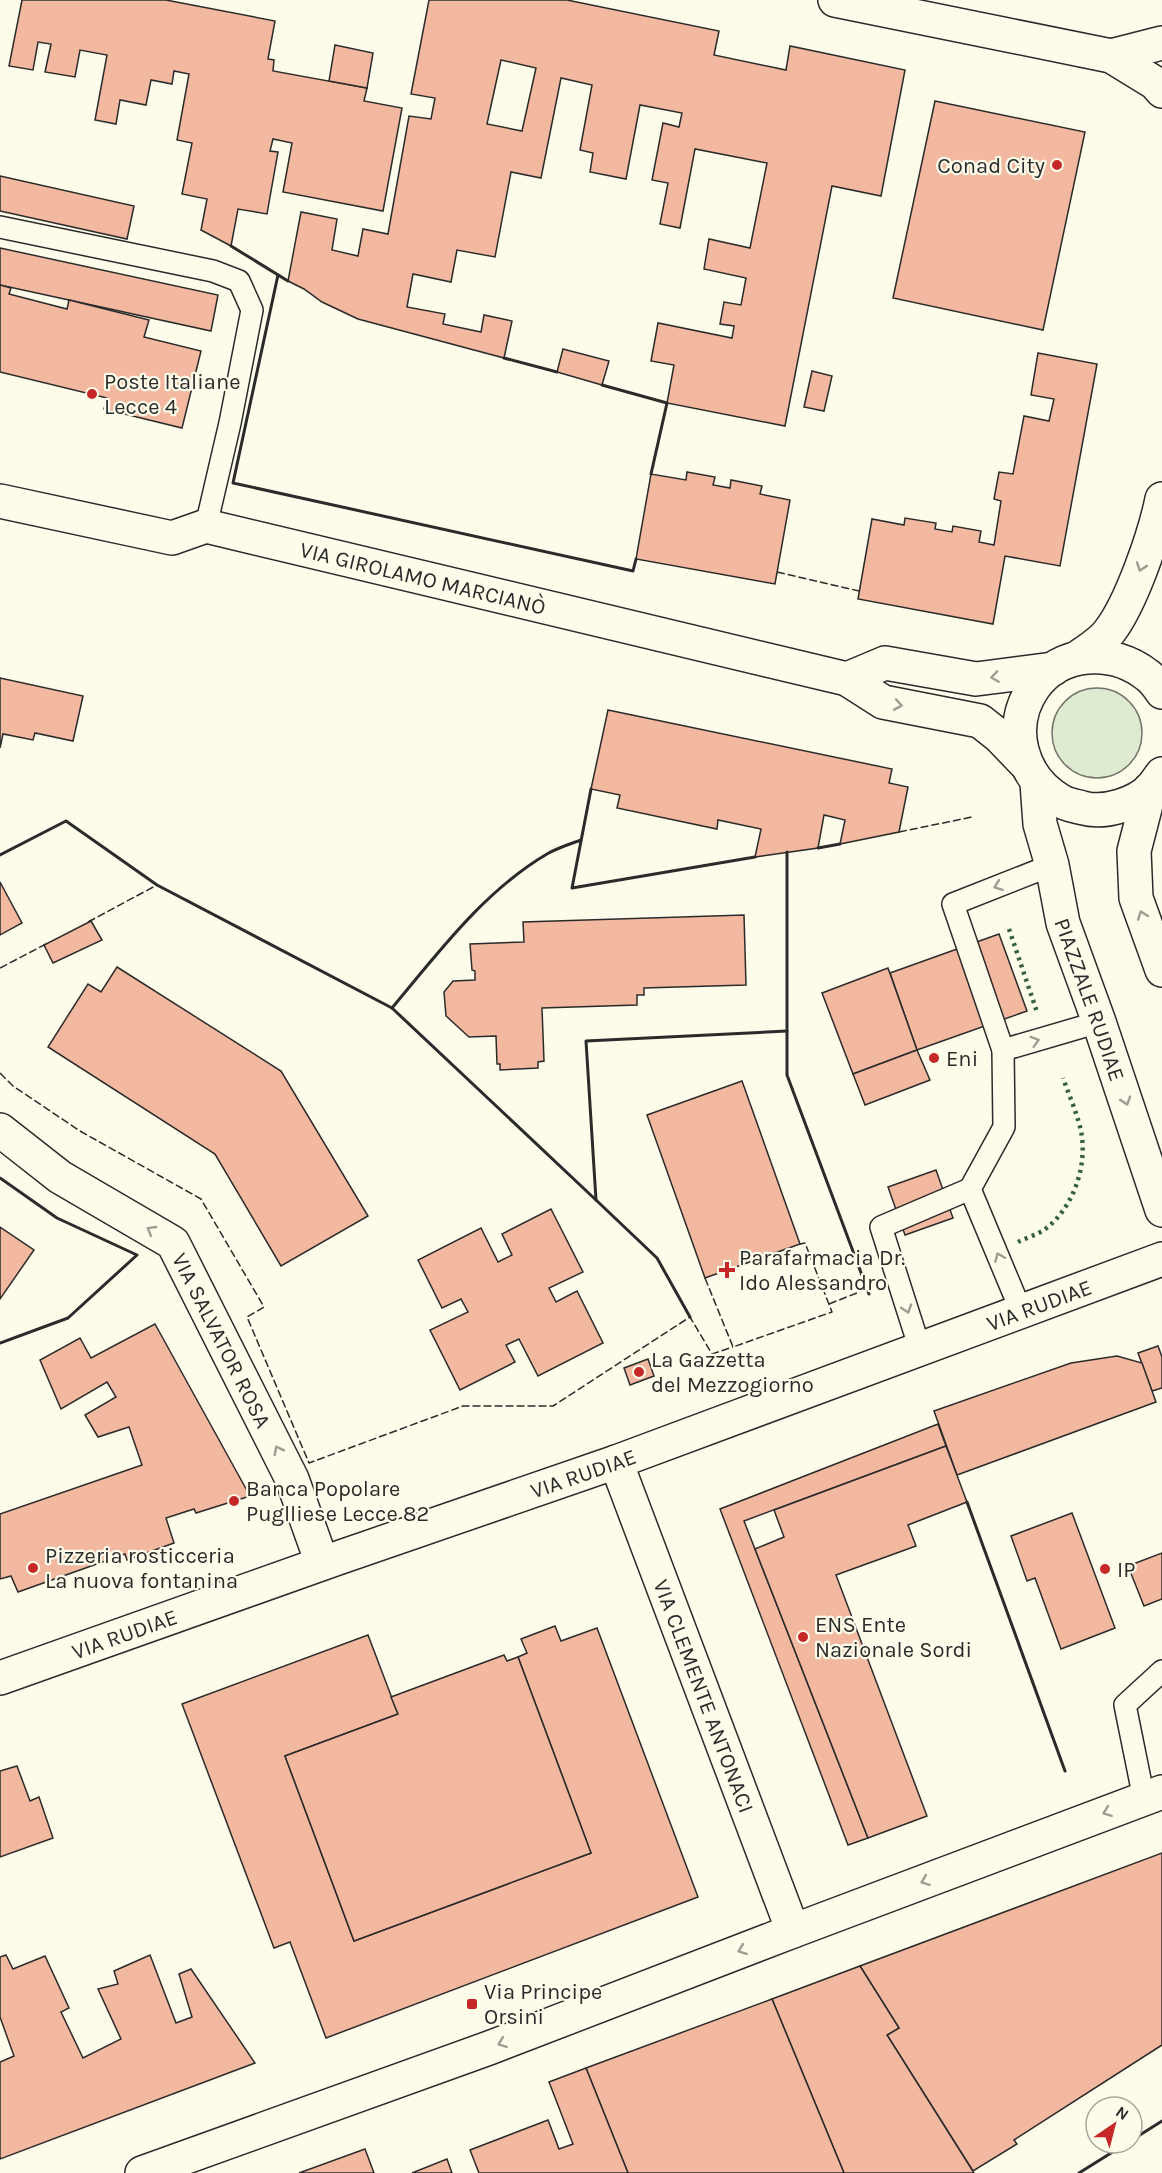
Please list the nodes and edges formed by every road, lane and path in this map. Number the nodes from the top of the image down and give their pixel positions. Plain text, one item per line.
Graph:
1 (835, 0) edge
2 (1162, 43) edge
3 (1110, 56) junction
4 (1162, 90) edge
5 (0, 227) edge
6 (0, 501) edge
7 (1161, 514) edge
8 (206, 526) junction
9 (1065, 663) junction
10 (847, 679) junction
11 (1162, 692) edge
12 (1031, 772) junction
13 (1156, 782) edge
14 (1052, 865) junction
15 (1162, 970) edge
16 (1099, 1022) junction
17 (1003, 1050) junction
18 (0, 1130) edge
19 (970, 1190) junction
20 (1162, 1210) edge
21 (1162, 1259) edge
22 (1021, 1311) junction
23 (920, 1349) junction
24 (616, 1462) junction
25 (322, 1563) junction
26 (1162, 1671) edge
27 (0, 1678) edge
28 (1153, 1795) edge
29 (793, 1930) junction
30 (142, 2173) edge

1 - 3 street
2 - 3 street
3 - 4 street
5 - 8 lane
6 - 8 street
7 -> 9 street, PIAZZALE RUDIAE
8 - 10 street, VIA GIROLAMO MARCIANÒ
9 -> 10 street
9 - 11 street
9 - 12 street, PIAZZALE RUDIAE
10 -> 12 street, VIA GIROLAMO MARCIANÒ
12 - 13 street
12 - 14 street, PIAZZALE RUDIAE
15 -> 13 street
14 - 16 street, PIAZZALE RUDIAE
14 -> 17 lane
17 -> 16 lane
16 -> 20 street, PIAZZALE RUDIAE
17 - 19 lane
25 -> 18 street, VIA SALVATOR ROSA
22 -> 19 lane
19 -> 23 lane
21 - 22 street, VIA RUDIAE
22 - 23 street, VIA RUDIAE
23 - 24 street, VIA RUDIAE
24 - 25 street, VIA RUDIAE
24 - 29 street, VIA CLEMENTE ANTONACI
25 - 27 street, VIA RUDIAE
26 - 28 lane
28 -> 29 street
29 -> 30 street

